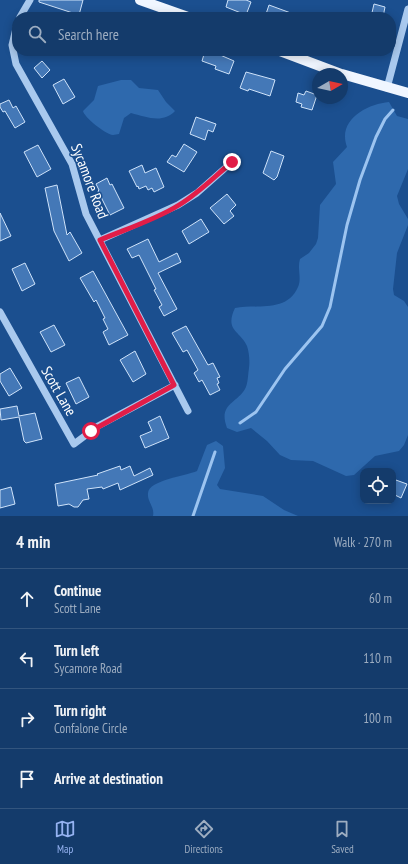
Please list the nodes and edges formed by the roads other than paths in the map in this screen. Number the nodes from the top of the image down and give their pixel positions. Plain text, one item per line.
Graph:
1 (30, 0) edge
2 (140, 0) edge
3 (408, 9) edge
4 (23, 12) edge
5 (174, 12) edge
6 (396, 54) edge
7 (14, 56) edge
8 (293, 56) edge
9 (396, 56) edge
10 (326, 68) edge
11 (348, 76) edge
12 (387, 88) junction
13 (408, 93) edge
14 (232, 162) dead end
15 (100, 240) junction
16 (0, 312) edge
17 (174, 385) junction
18 (188, 411) dead end

1 - 4 street
2 - 5 main road
3 - 6 street
7 - 15 street, Sycamore Road
8 - 10 main road
9 - 12 street
11 - 12 main road
12 - 13 main road
14 - 15 street
15 - 17 street, Sycamore Road
16 - 17 street, Scott Lane
17 - 18 street, Sycamore Road

